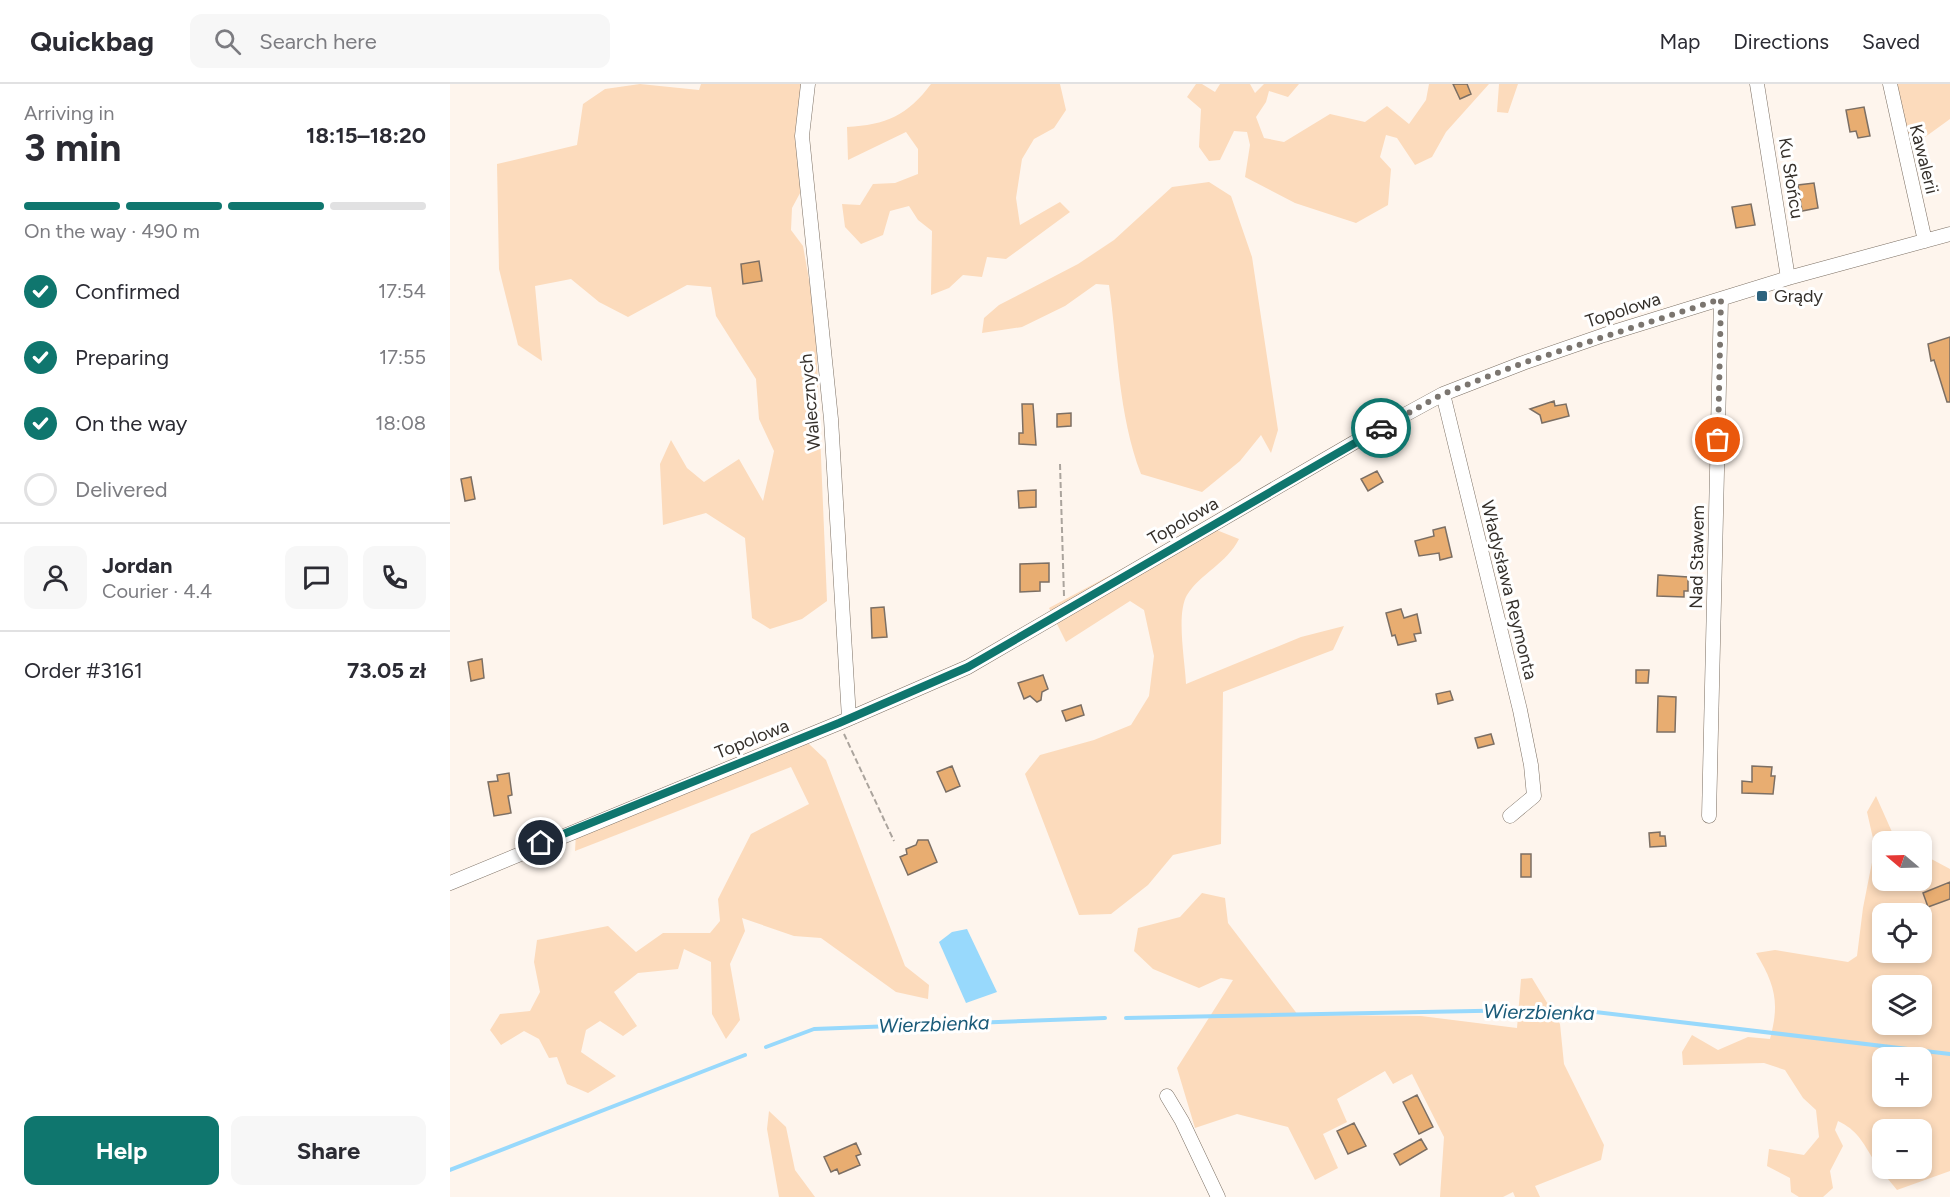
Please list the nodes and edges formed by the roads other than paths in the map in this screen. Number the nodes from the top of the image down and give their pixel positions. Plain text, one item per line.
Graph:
1 (808, 84) edge
2 (1757, 84) edge
3 (1890, 84) edge
4 (1948, 235) edge
5 (1925, 241) junction
6 (1950, 249) edge
7 (1788, 278) junction
8 (1721, 299) junction
9 (1443, 394) junction
10 (844, 721) junction
11 (1510, 816) dead end
12 (1709, 816) dead end
13 (450, 883) edge
14 (1167, 1096) dead end
15 (1218, 1197) edge

1 - 10 street, Walecznych
2 - 7 street, Ku Słońcu
3 - 5 street, Kawalerii
4 - 5 street, Topolowa
4 - 6 street
5 - 7 street, Topolowa
7 - 8 street, Topolowa
8 - 9 street, Topolowa
8 - 12 street, Nad Stawem
9 - 10 street, Topolowa
9 - 11 street, Władysława Reymonta
10 - 13 street, Topolowa
14 - 15 street

